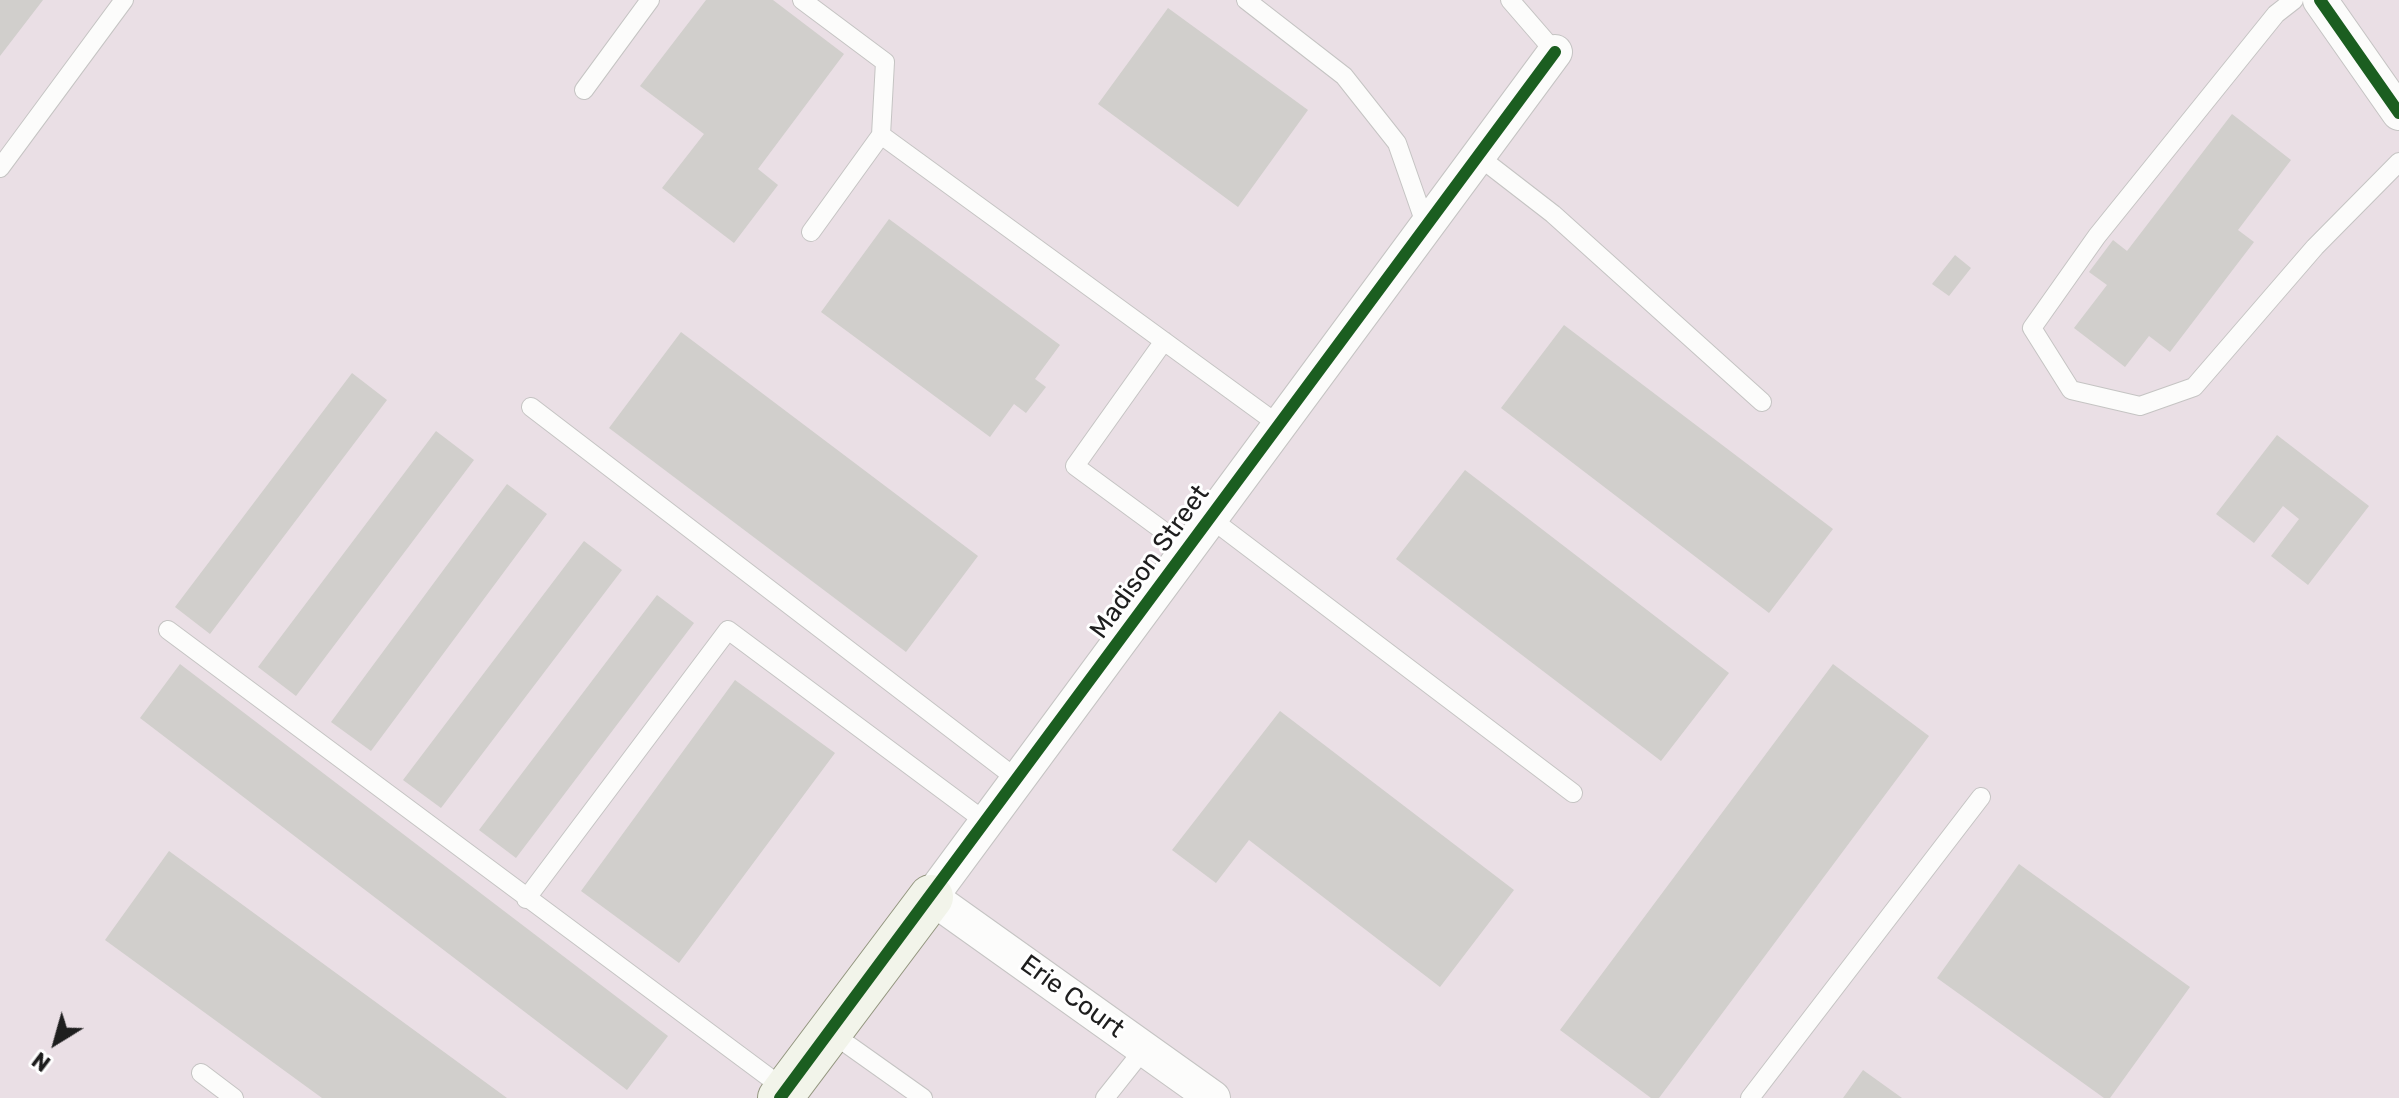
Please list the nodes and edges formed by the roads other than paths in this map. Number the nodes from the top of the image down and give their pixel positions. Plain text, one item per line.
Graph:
1 (124, 0) edge
2 (650, 0) edge
3 (802, 0) edge
4 (1246, 0) edge
5 (1510, 0) edge
6 (2294, 0) edge
7 (2320, 0) edge
8 (1555, 52) joint
9 (584, 90) dead end
10 (2399, 113) edge
11 (881, 135) junction
12 (1478, 156) junction
13 (2399, 162) edge
14 (0, 168) edge
15 (1426, 226) junction
16 (811, 232) dead end
17 (1164, 341) junction
18 (1762, 402) dead end
19 (531, 407) dead end
20 (1279, 425) junction
21 (1210, 518) junction
22 (1188, 549) junction
23 (168, 630) dead end
24 (1017, 779) junction
25 (1573, 793) dead end
26 (1981, 797) dead end
27 (986, 822) junction
28 (931, 897) junction
29 (526, 899) junction
30 (830, 1032) junction
31 (1144, 1049) junction
32 (201, 1073) dead end
33 (783, 1094) edge
34 (234, 1098) edge
35 (923, 1098) edge
36 (1105, 1098) edge
37 (1213, 1098) edge
38 (1750, 1098) edge

1 - 14 lane
2 - 9 lane
3 - 11 lane
4 - 15 lane
5 - 8 lane
6 - 13 lane
7 - 10 street
8 - 12 street, Madison Street
11 - 16 lane
11 - 17 lane
12 - 15 street, Madison Street
12 - 18 lane
15 - 20 street, Madison Street
17 - 20 lane
17 - 22 lane
19 - 24 lane
20 - 21 street, Madison Street
21 - 22 street, Madison Street
21 - 25 lane
22 - 24 street, Madison Street
23 - 29 lane
24 - 27 street, Madison Street
26 - 38 lane
27 - 28 street, Madison Street
27 - 29 lane
28 - 30 street, Madison Street
28 - 31 street, Erie Court
29 - 33 lane
30 - 33 street, Madison Street
30 - 35 lane
31 - 36 lane
31 - 37 street, Erie Court
32 - 34 lane

